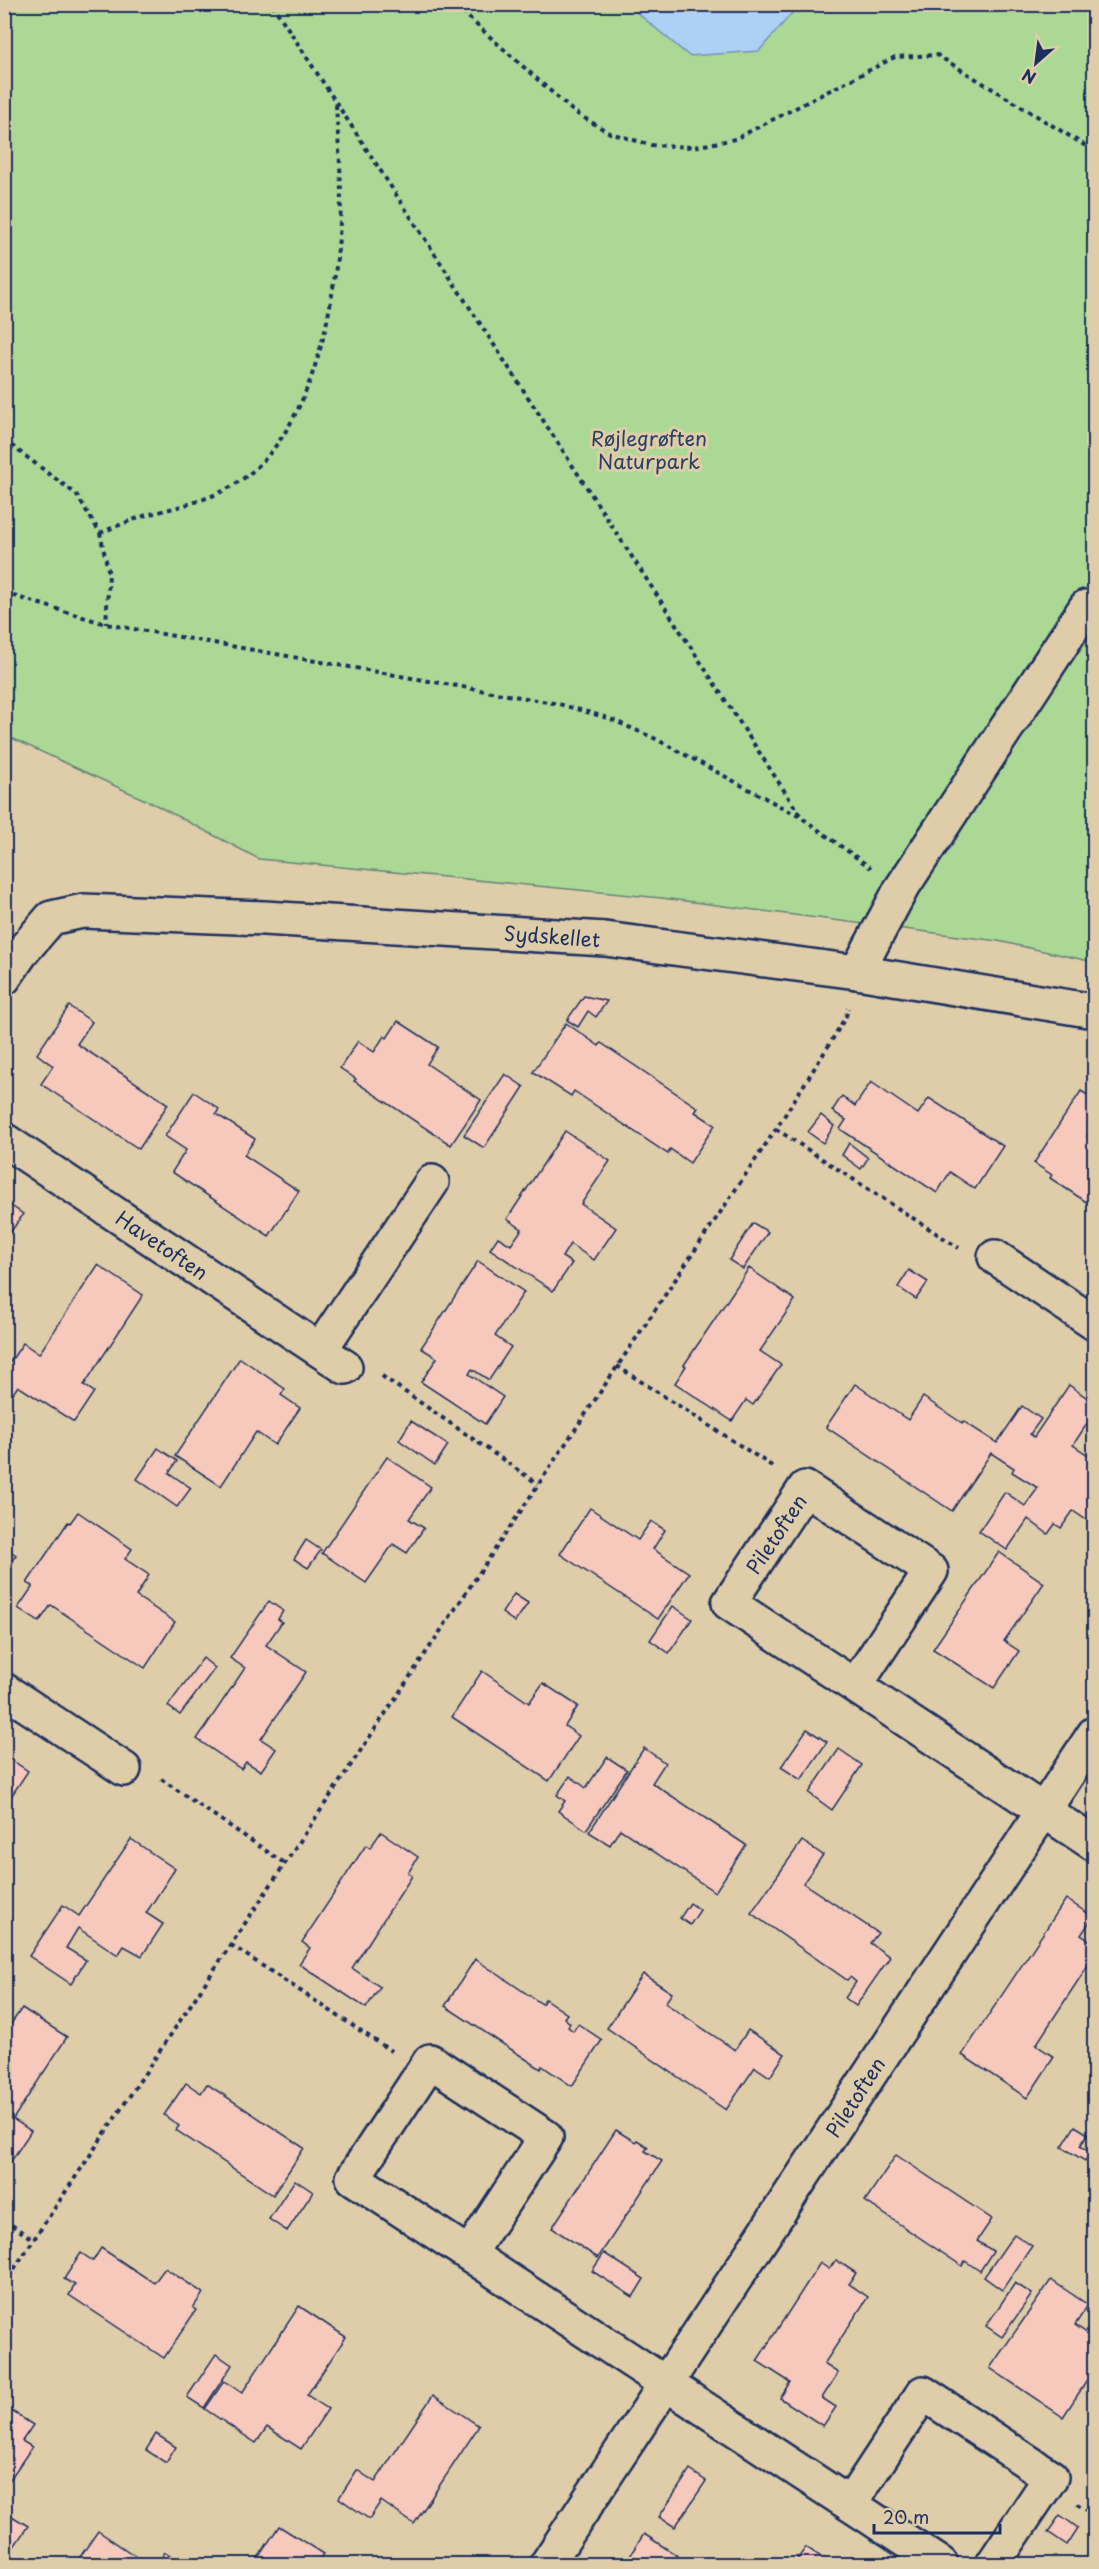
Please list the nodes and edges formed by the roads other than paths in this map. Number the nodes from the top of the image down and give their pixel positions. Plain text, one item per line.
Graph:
1 (1086, 607) dead end
2 (13, 965) edge
3 (856, 972) junction
4 (1095, 1011) edge
5 (4, 1140) edge
6 (432, 1182) dead end
7 (995, 1257) road end
8 (1095, 1323) edge
9 (855, 1686) junction
10 (4, 1689) edge
11 (1095, 1734) edge
12 (124, 1769) road end
13 (1044, 1811) junction
14 (1095, 1844) edge
15 (470, 2254) junction
16 (666, 2384) junction
17 (850, 2504) junction
18 (547, 2565) edge
19 (940, 2565) edge
20 (993, 2565) edge

1 - 3 street
2 - 3 street, Sydskellet
3 - 4 street, Sydskellet
5 - 6 street, Havetoften
7 - 8 street
9 - 9 street, Piletoften
9 - 13 street, Piletoften
10 - 12 street
11 - 13 street, Piletoften
13 - 14 street, Piletoften
13 - 16 street, Piletoften
15 - 15 street
15 - 16 street
16 - 17 street
16 - 18 street, Piletoften
17 - 19 street
17 - 20 street

